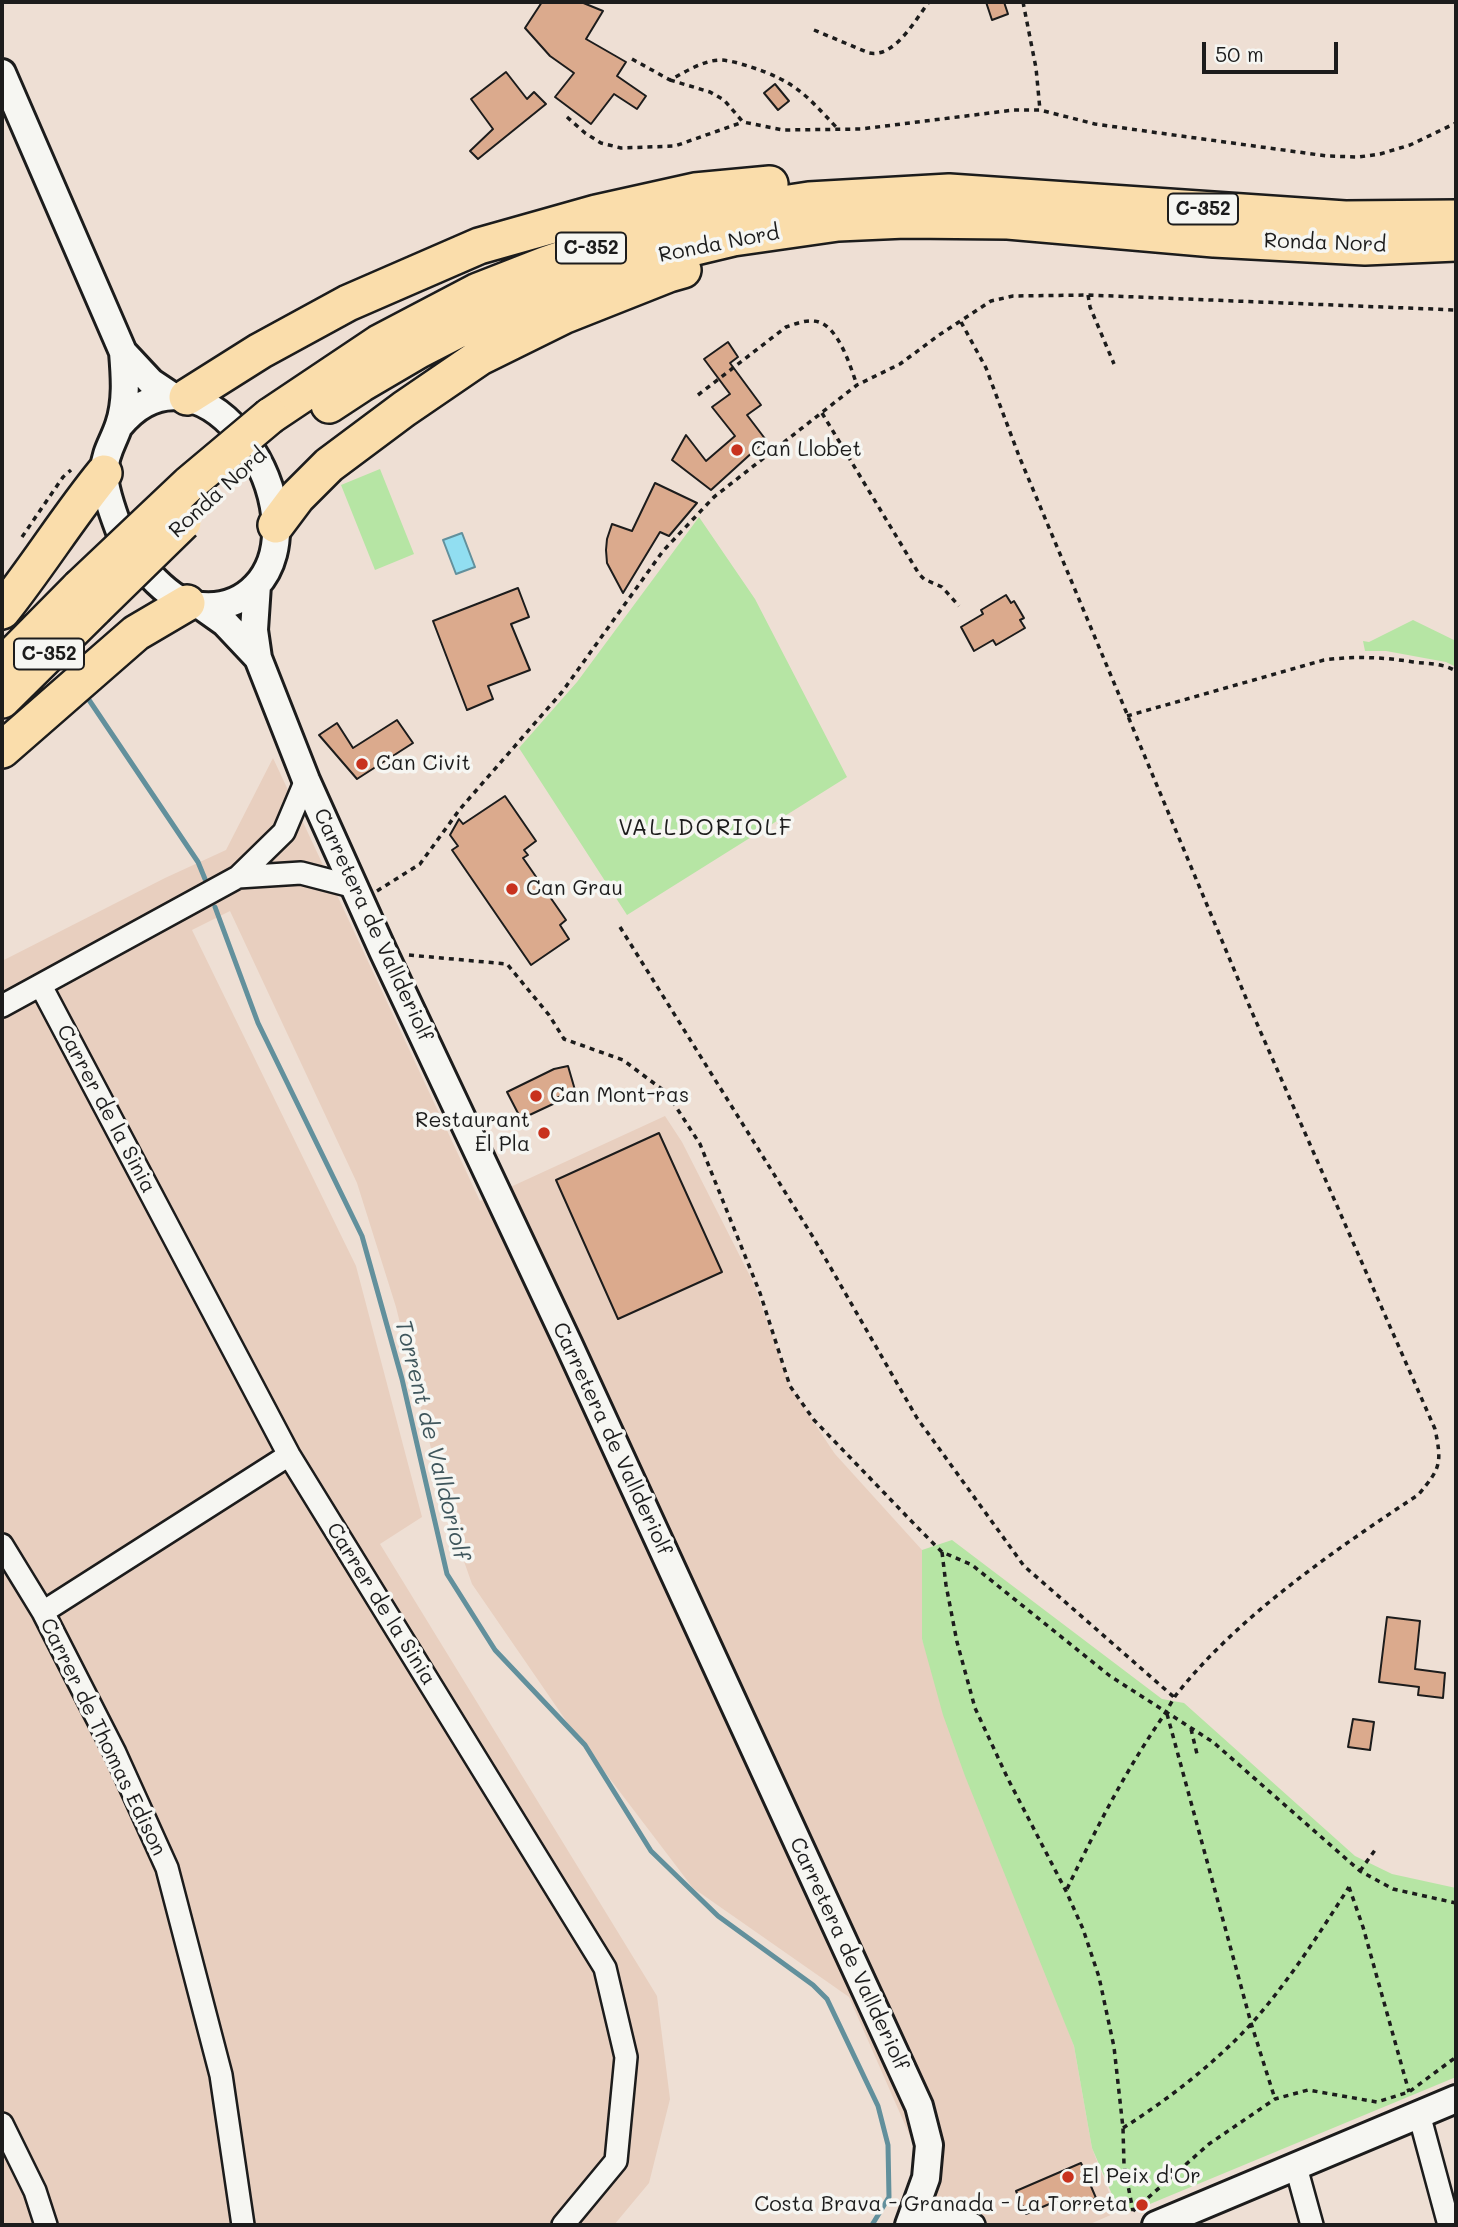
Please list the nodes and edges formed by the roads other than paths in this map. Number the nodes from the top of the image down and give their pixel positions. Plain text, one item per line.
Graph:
1 (2, 73) edge
2 (950, 192) junction
3 (1456, 218) edge
4 (905, 220) junction
5 (1456, 243) edge
6 (1365, 247) junction
7 (1456, 259) edge
8 (123, 352) junction
9 (179, 396) junction
10 (120, 425) junction
11 (277, 425) junction
12 (104, 473) junction
13 (276, 525) junction
14 (257, 585) junction
15 (87, 598) junction
16 (194, 605) junction
17 (2, 611) edge
18 (258, 658) junction
19 (2, 666) edge
20 (2, 700) edge
21 (2, 750) edge
22 (306, 780) junction
23 (238, 877) junction
24 (359, 894) junction
25 (41, 986) junction
26 (2, 1006) edge
27 (289, 1455) junction
28 (2, 1545) edge
29 (43, 1612) junction
30 (1456, 2099) edge
31 (1414, 2103) junction
32 (2, 2123) edge
33 (1296, 2167) junction
34 (911, 2222) edge
35 (46, 2225) edge
36 (243, 2225) edge
37 (563, 2225) edge
38 (974, 2225) edge
39 (1156, 2225) edge
40 (1312, 2225) edge
41 (1449, 2225) edge

1 - 8 street
2 - 3 highway, Ronda Nord / C-352
2 - 9 highway
2 - 11 highway, Ronda Nord / C-352
4 - 6 highway, Ronda Nord / C-352
4 - 11 highway, Ronda Nord / C-352
4 - 13 highway
5 - 6 highway, Ronda Nord / C-352
6 - 7 highway
8 - 9 street
8 - 10 street
9 - 10 street
9 - 13 street
10 - 12 street
11 - 15 highway, Ronda Nord / C-352, bridge
12 - 16 street
12 - 17 highway
13 - 14 street
14 - 16 street
14 - 18 street, Carretera de Vallderiolf
15 - 19 highway, Ronda Nord / C-352
15 - 20 highway, Ronda Nord / C-352
16 - 18 street, Carretera de Vallderiolf
16 - 21 highway
18 - 22 street, Carretera de Vallderiolf
22 - 23 street
22 - 24 street, Carretera de Vallderiolf
23 - 24 street
23 - 25 street
24 - 34 street, Carretera de Vallderiolf
25 - 26 street
25 - 27 street, Carrer de la Sinia
27 - 29 street
27 - 37 street, Carrer de la Sinia
28 - 29 street, Carrer de Thomas Edison
29 - 36 street, Carrer de Thomas Edison
30 - 31 street
31 - 33 street
31 - 41 street
32 - 35 street
33 - 39 street
33 - 40 street
34 - 38 street

